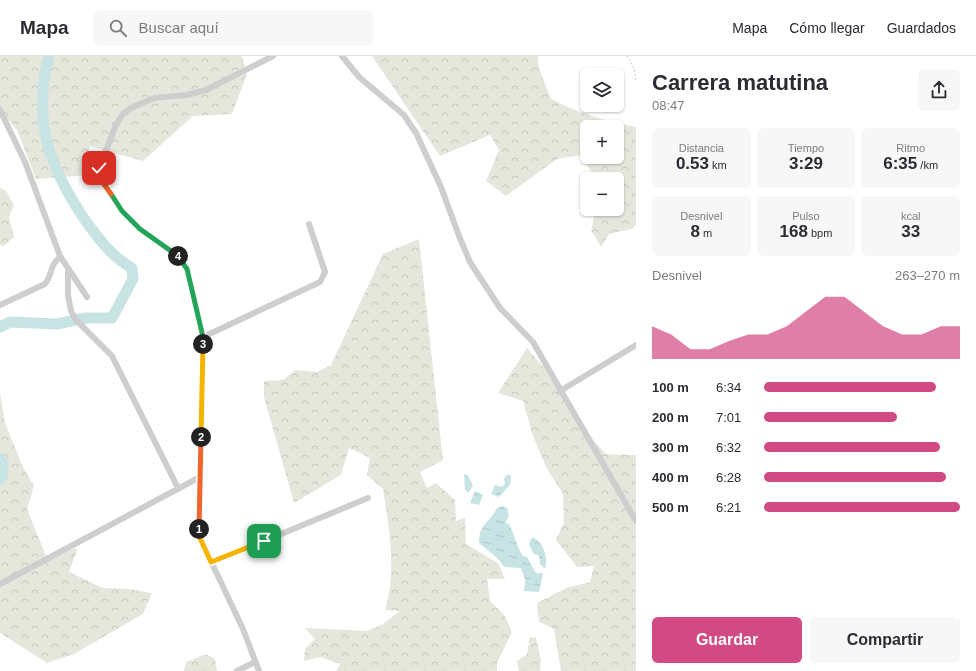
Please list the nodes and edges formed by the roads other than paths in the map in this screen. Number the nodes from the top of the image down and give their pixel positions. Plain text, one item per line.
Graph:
1 (273, 56) edge
2 (342, 56) edge
3 (0, 110) edge
4 (309, 224) dead end
5 (60, 257) junction
6 (68, 269) junction
7 (87, 297) dead end
8 (0, 305) edge
9 (203, 337) junction
10 (636, 345) edge
11 (560, 392) junction
12 (200, 477) junction
13 (178, 488) junction
14 (368, 498) dead end
15 (636, 521) edge
16 (211, 562) junction
17 (0, 584) edge
18 (255, 662) junction
19 (237, 671) edge
20 (259, 671) edge

1 - 9 street
2 - 11 street
3 - 5 street
4 - 9 street
5 - 6 street
5 - 8 street
6 - 7 street
6 - 13 street
9 - 12 street
10 - 11 street
11 - 15 street
12 - 13 street
12 - 16 street
13 - 17 street
14 - 16 street
16 - 18 street
18 - 19 street
18 - 20 street

